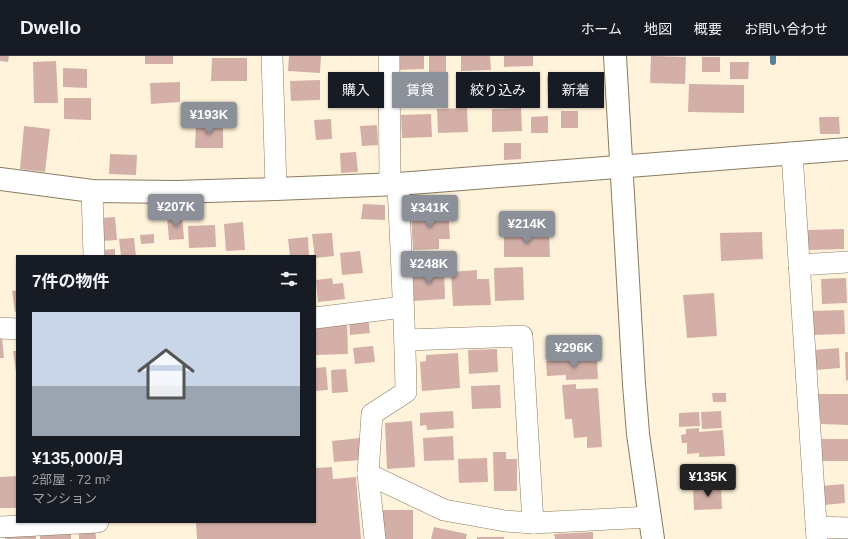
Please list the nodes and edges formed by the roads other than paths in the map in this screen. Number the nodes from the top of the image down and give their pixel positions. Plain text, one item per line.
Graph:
1 (272, 56) edge
2 (389, 56) edge
3 (615, 56) edge
4 (848, 149) edge
5 (792, 153) junction
6 (621, 166) junction
7 (0, 179) edge
8 (394, 184) junction
9 (276, 190) junction
10 (92, 191) junction
11 (94, 255) edge
12 (848, 262) edge
13 (799, 265) junction
14 (403, 307) junction
15 (316, 318) edge
16 (0, 328) edge
17 (16, 329) edge
18 (406, 340) junction
19 (368, 474) junction
20 (650, 517) junction
21 (79, 523) edge
22 (99, 523) edge
23 (533, 523) junction
24 (0, 527) edge
25 (848, 528) edge
26 (817, 533) edge
27 (100, 539) edge
28 (375, 539) edge
29 (654, 539) edge

1 - 9 street
2 - 8 street
3 - 6 street
4 - 5 street
5 - 6 street
5 - 13 street
6 - 8 street
6 - 20 street
7 - 10 street
8 - 9 street
8 - 14 street
9 - 10 street
10 - 11 street
12 - 13 street
13 - 26 street
14 - 15 street
14 - 18 street
16 - 17 street
18 - 19 street
18 - 23 street
19 - 23 street
19 - 28 street
20 - 23 street
20 - 29 street
21 - 24 street
22 - 27 street
25 - 26 street

